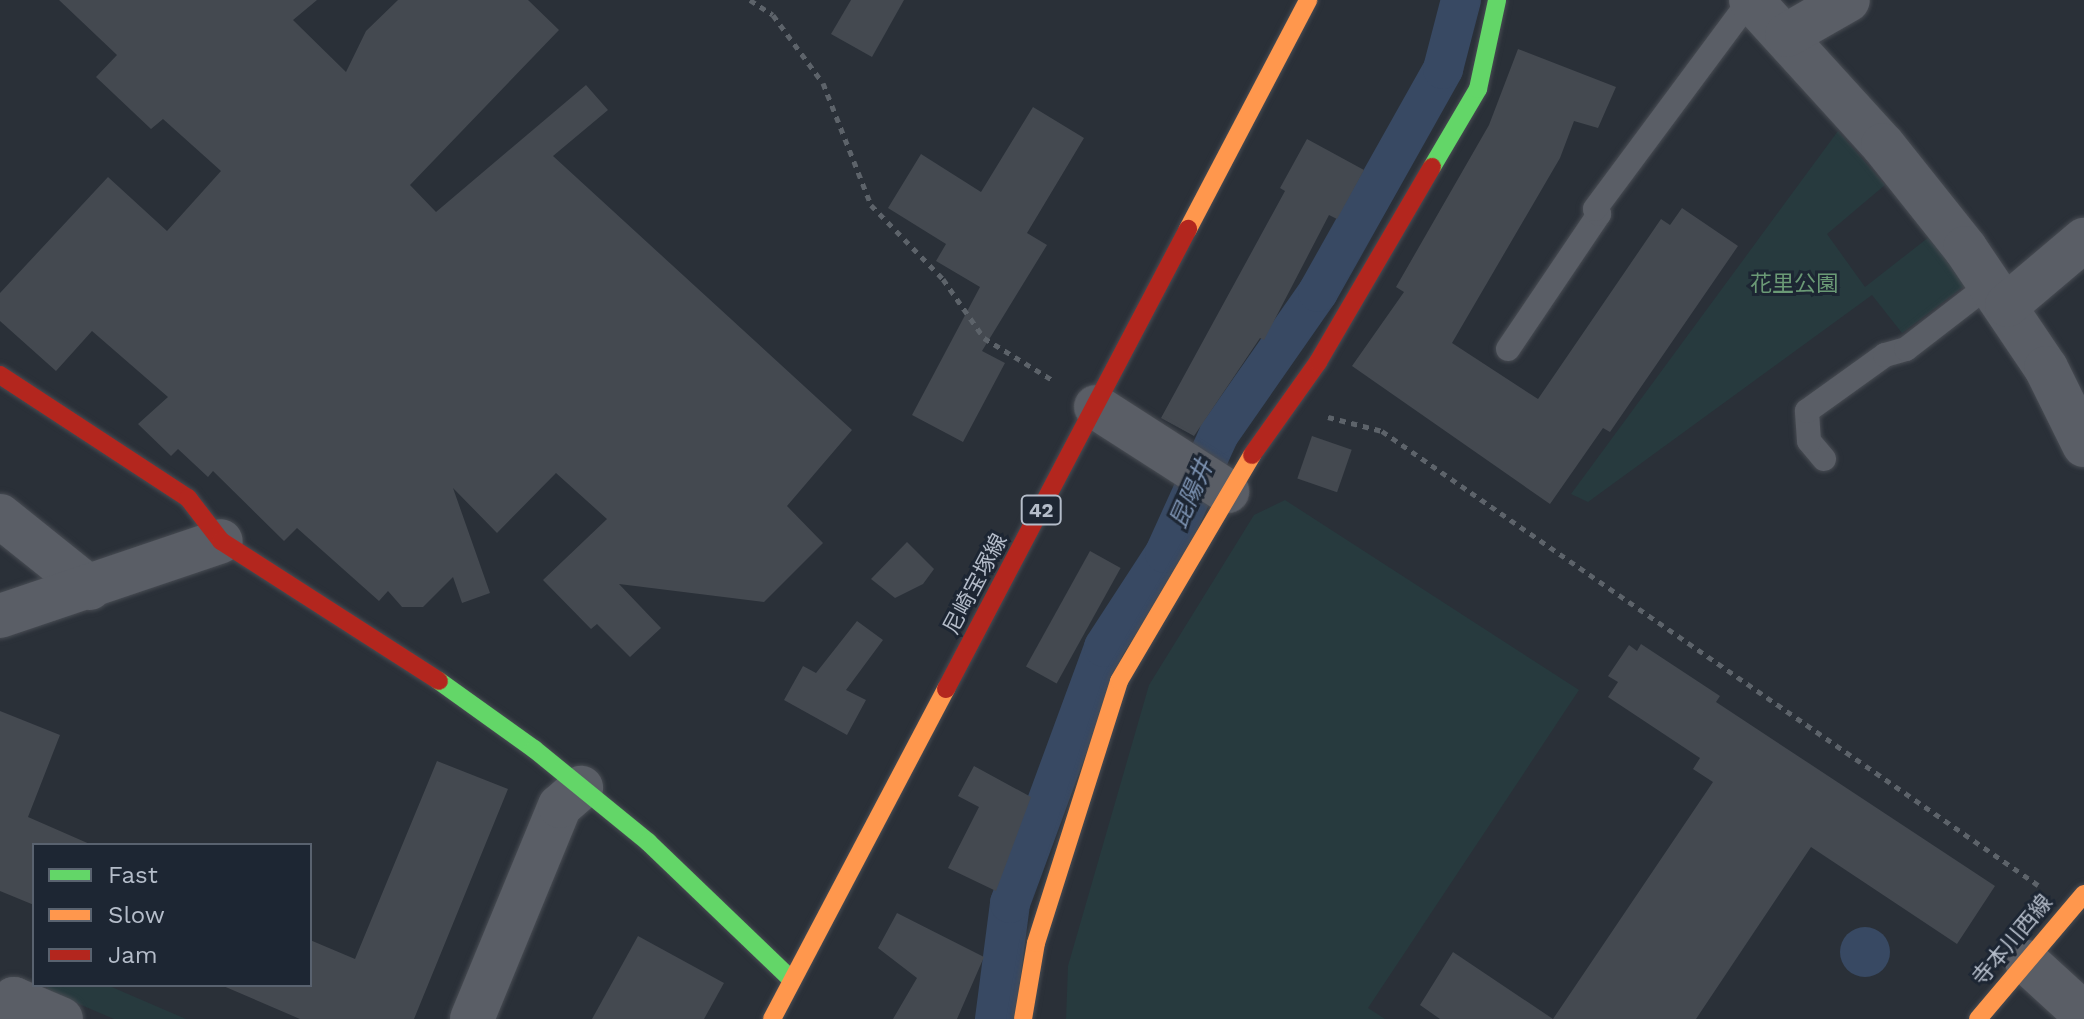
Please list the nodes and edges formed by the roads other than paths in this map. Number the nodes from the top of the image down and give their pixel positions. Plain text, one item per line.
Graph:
1 (1308, 0) edge
2 (1497, 0) edge
3 (1750, 0) edge
4 (1848, 0) edge
5 (1787, 35) junction
6 (2084, 240) edge
7 (1998, 295) junction
8 (1508, 349) dead end
9 (0, 375) edge
10 (1096, 407) junction
11 (2084, 445) edge
12 (1824, 459) dead end
13 (1232, 495) junction
14 (0, 516) edge
15 (221, 541) junction
16 (90, 588) junction
17 (0, 616) edge
18 (581, 788) junction
19 (2083, 894) edge
20 (2027, 962) junction
21 (792, 980) junction
22 (2084, 1014) edge
23 (5, 1019) edge
24 (61, 1019) edge
25 (472, 1019) edge
26 (772, 1019) edge
27 (1023, 1019) edge
28 (1978, 1019) edge

1 - 10 street, 尼崎宝塚線 / 42
2 - 13 street
3 - 5 street
3 - 8 lane
4 - 5 street
5 - 7 street
6 - 7 street
7 - 11 street
7 - 12 lane
9 - 15 street
10 - 13 street
10 - 21 street, 尼崎宝塚線 / 42
13 - 27 street
14 - 16 street
15 - 16 street
15 - 18 street
16 - 17 street
18 - 21 street
18 - 25 street
19 - 20 street, 寺本川西線
20 - 22 street
20 - 28 street, 寺本川西線
21 - 26 street, 尼崎宝塚線 / 42
23 - 24 street

